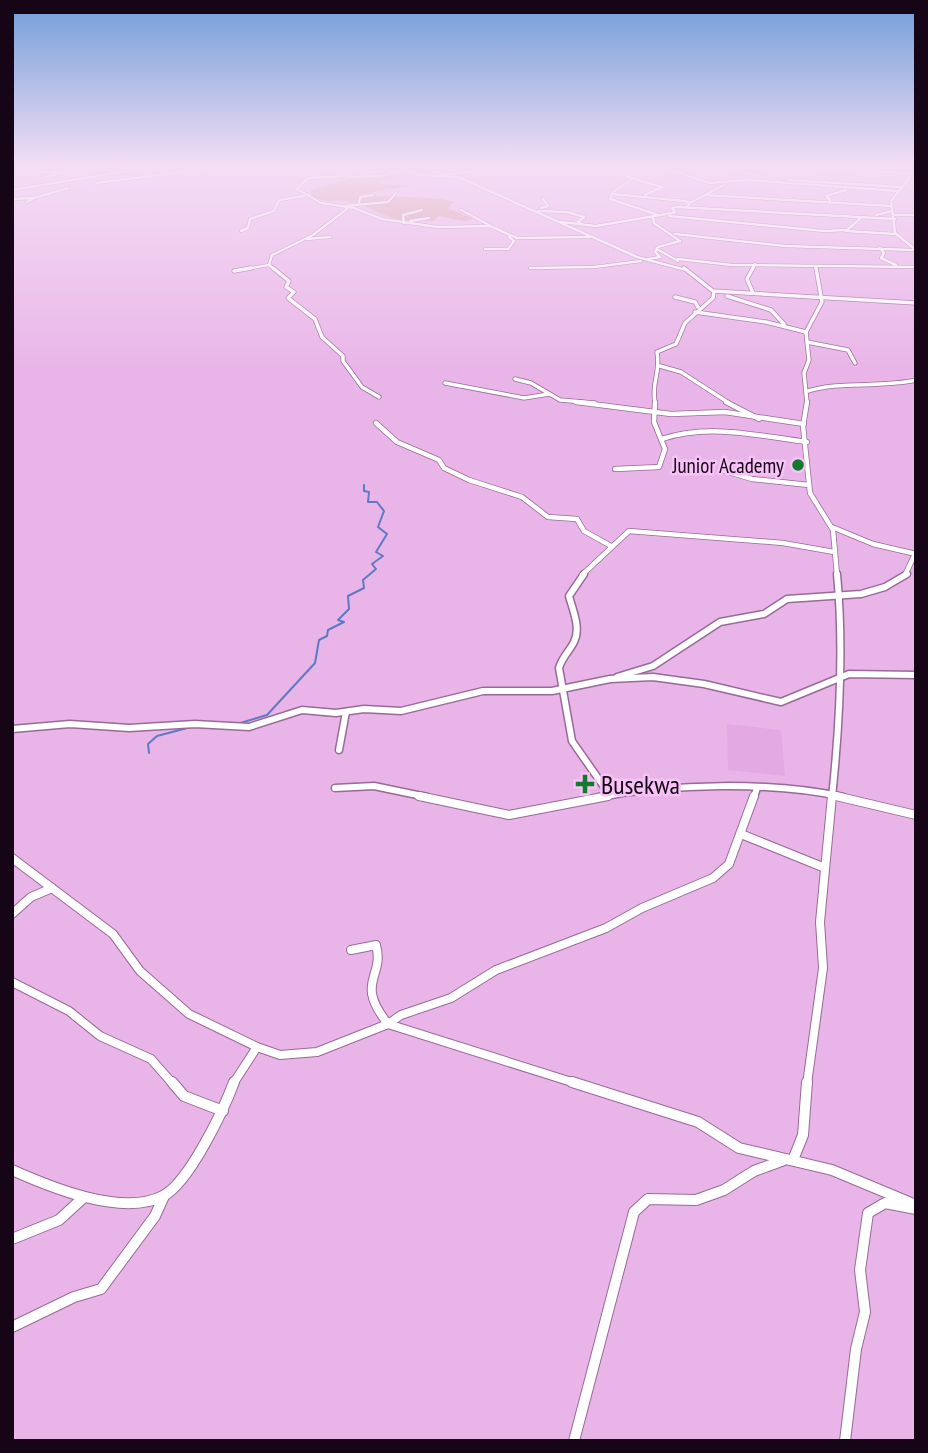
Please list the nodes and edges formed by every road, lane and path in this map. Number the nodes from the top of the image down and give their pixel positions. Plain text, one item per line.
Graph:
1 (314, 234) edge
2 (503, 234) edge
3 (583, 234) edge
4 (674, 234) joint
5 (896, 234) edge
6 (507, 236) junction
7 (330, 237) dead end
8 (590, 237) junction
9 (304, 240) junction
10 (880, 248) junction
11 (485, 249) dead end
12 (657, 249) junction
13 (915, 250) edge
14 (642, 259) junction
15 (678, 259) junction
16 (650, 261) junction
17 (755, 264) junction
18 (269, 265) junction
19 (682, 267) junction
20 (816, 267) junction
21 (916, 267) edge
22 (530, 268) dead end
23 (901, 268) junction
24 (234, 271) dead end
25 (714, 292) junction
26 (753, 293) junction
27 (821, 296) junction
28 (675, 297) dead end
29 (916, 303) edge
30 (698, 307) junction
31 (695, 312) junction
32 (806, 332) junction
33 (807, 342) junction
34 (855, 363) dead end
35 (660, 366) junction
36 (515, 379) dead end
37 (916, 380) edge
38 (444, 383) dead end
39 (808, 391) junction
40 (549, 394) junction
41 (379, 397) dead end
42 (656, 410) junction
43 (761, 420) junction
44 (376, 423) dead end
45 (804, 424) junction
46 (662, 439) junction
47 (807, 442) junction
48 (615, 469) dead end
49 (722, 470) dead end
50 (809, 485) junction
51 (832, 527) junction
52 (611, 546) junction
53 (834, 552) junction
54 (915, 554) edge
55 (839, 595) junction
56 (916, 675) edge
57 (840, 678) junction
58 (610, 679) junction
59 (563, 690) junction
60 (346, 712) junction
61 (12, 729) edge
62 (339, 750) dead end
63 (335, 788) dead end
64 (757, 789) junction
65 (610, 794) junction
66 (833, 794) junction
67 (916, 815) edge
68 (741, 834) junction
69 (12, 858) edge
70 (825, 868) junction
71 (52, 888) junction
72 (12, 914) edge
73 (351, 950) dead end
74 (12, 982) edge
75 (388, 1024) junction
76 (257, 1047) junction
77 (223, 1111) junction
78 (790, 1159) junction
79 (12, 1170) edge
80 (163, 1196) junction
81 (83, 1198) junction
82 (916, 1207) edge
83 (12, 1239) edge
84 (12, 1327) edge
85 (575, 1441) edge
86 (845, 1441) edge

1 - 9 street
2 - 6 street
3 - 8 street
4 - 10 street
4 - 12 street
5 - 13 street
6 - 8 street
6 - 11 street
7 - 9 street
8 - 14 street
9 - 18 street
10 - 13 street
10 - 23 street
12 - 14 street
12 - 15 street
14 - 16 street
15 - 17 street
15 - 19 street
16 - 19 street
16 - 22 street
17 - 20 street
17 - 26 street
18 - 24 street
18 - 41 street
19 - 25 street
20 - 23 street
20 - 27 street
21 - 23 street
25 - 26 street
25 - 30 street
25 - 32 street
26 - 27 street
27 - 29 street
27 - 32 street
28 - 30 street
30 - 31 street
31 - 32 street
31 - 35 street
32 - 33 street
33 - 34 street
33 - 39 street
35 - 42 street
35 - 43 street
36 - 40 street
37 - 39 street
38 - 40 street
39 - 45 street
40 - 42 street
42 - 43 street
42 - 46 street
43 - 45 street
44 - 52 street
45 - 47 street
46 - 47 street
46 - 48 street
47 - 50 street
49 - 50 street
50 - 51 street
51 - 53 street
51 - 54 street
52 - 53 street
52 - 59 street
53 - 55 street
54 - 55 street
55 - 57 street
55 - 58 street
56 - 57 street
57 - 58 street
57 - 66 street
58 - 59 street
59 - 60 street
59 - 65 street
60 - 61 street
60 - 62 street
63 - 65 street
64 - 65 street
64 - 66 street
64 - 68 street
66 - 67 street
66 - 70 street
68 - 70 street
68 - 75 street
69 - 71 street
70 - 78 street
71 - 72 street
71 - 76 street
73 - 75 street
74 - 77 street
75 - 76 street
75 - 78 street
76 - 77 street
77 - 80 street
78 - 82 street
78 - 85 street
79 - 81 street
80 - 81 street
80 - 84 street
81 - 83 street
82 - 86 street

